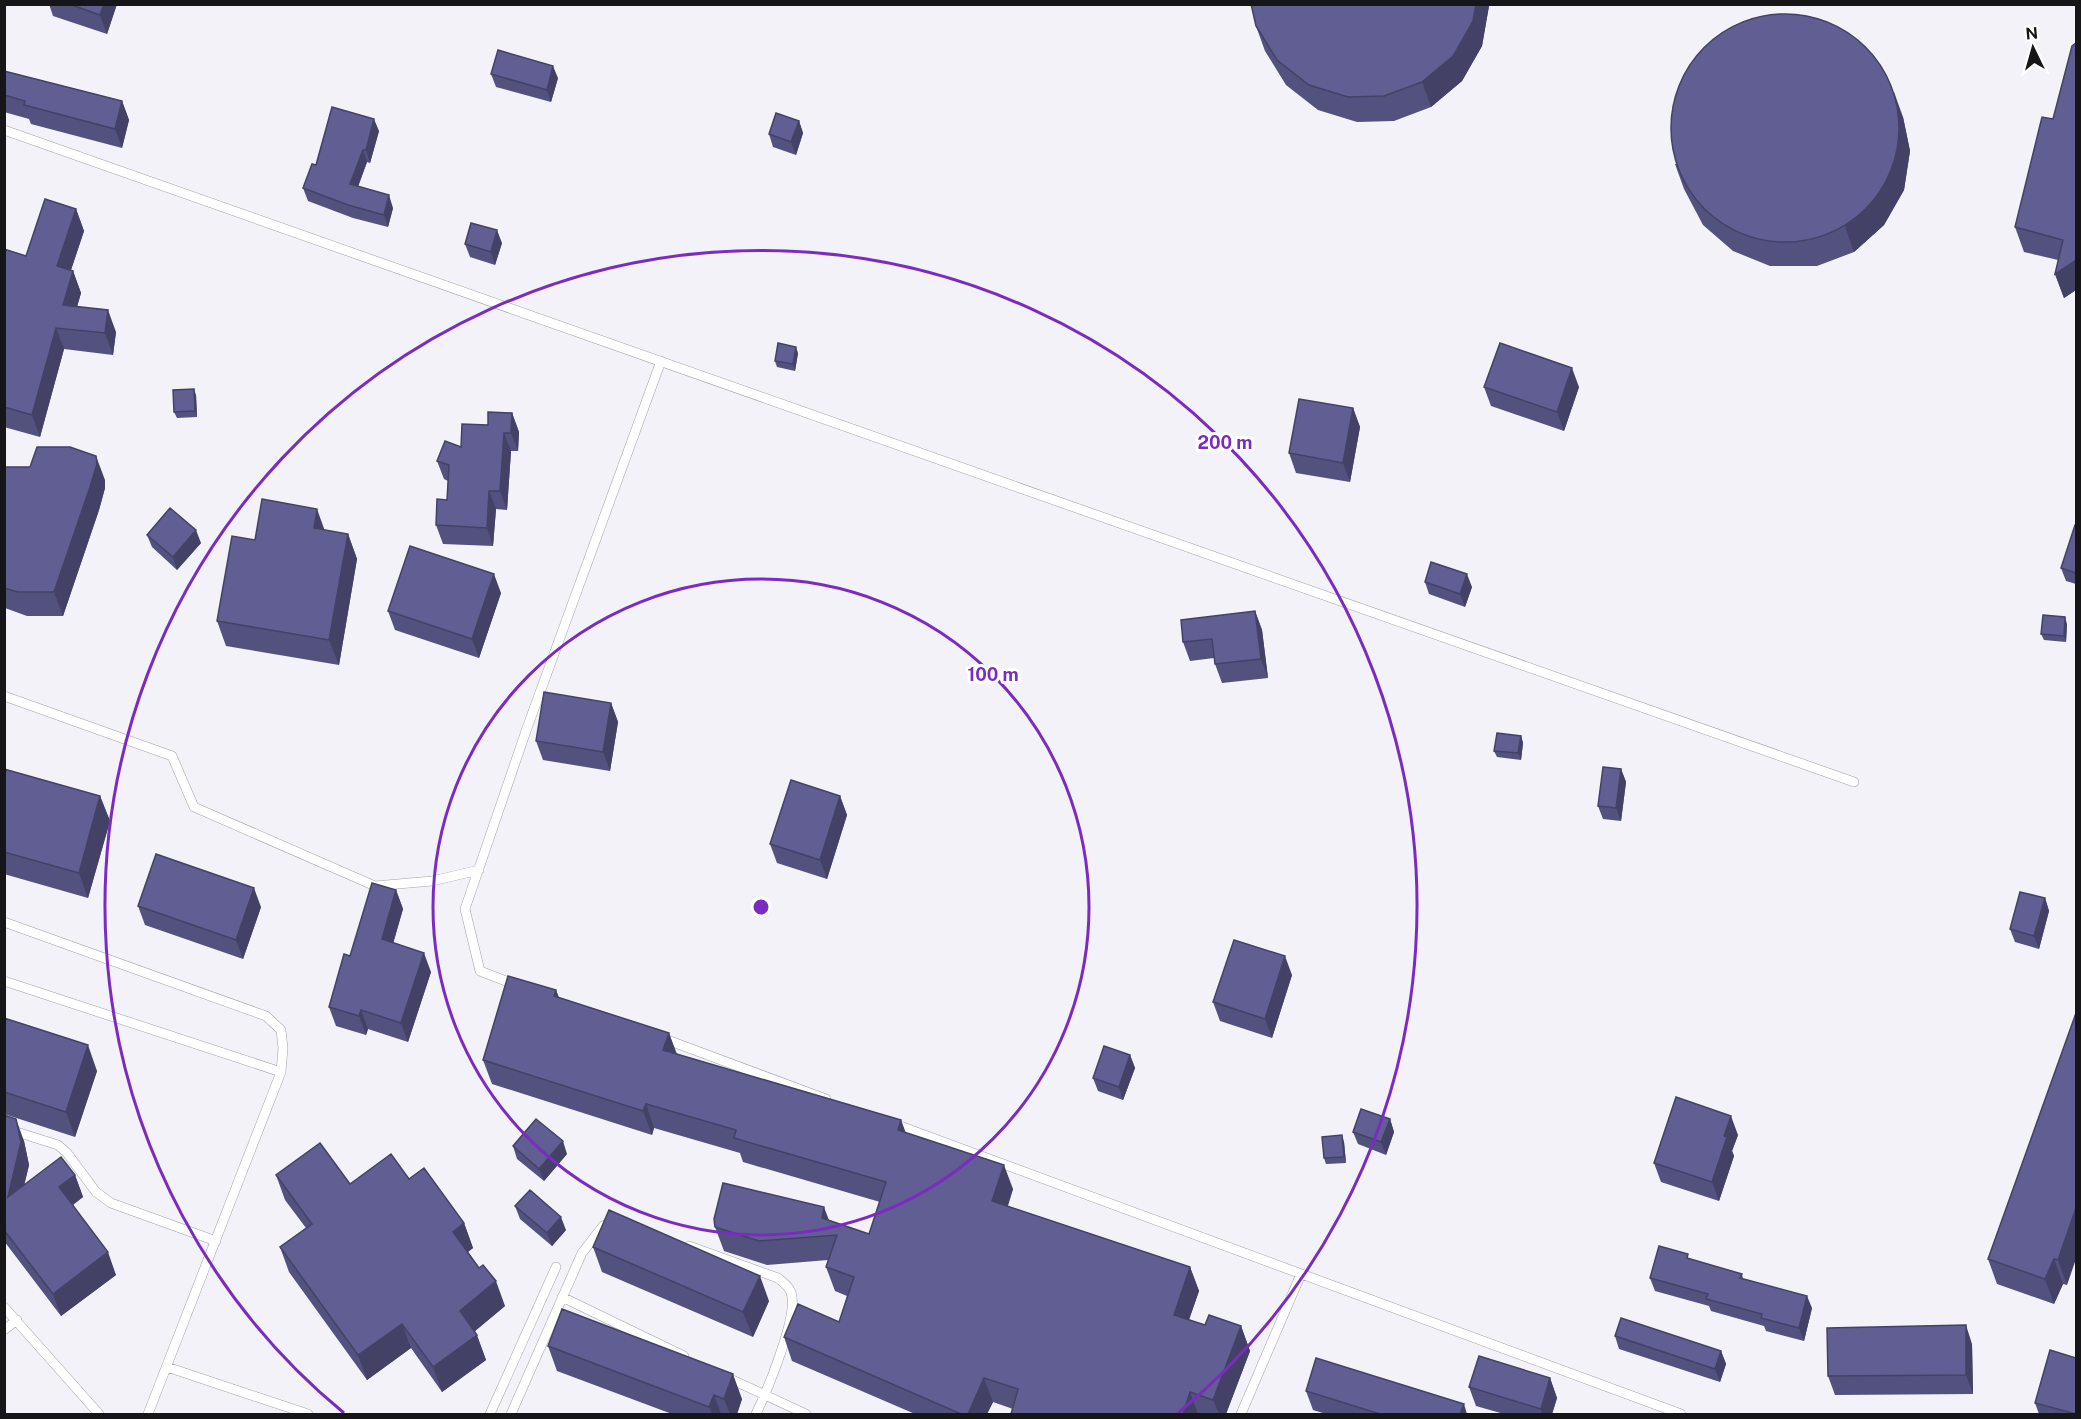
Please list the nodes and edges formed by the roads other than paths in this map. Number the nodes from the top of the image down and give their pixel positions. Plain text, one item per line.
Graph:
1 (4, 130) edge
2 (661, 361) junction
3 (4, 696) edge
4 (1854, 782) dead end
5 (478, 870) junction
6 (4, 922) edge
7 (4, 981) edge
8 (525, 988) edge
9 (657, 1037) edge
10 (281, 1072) junction
11 (834, 1102) edge
12 (879, 1118) edge
13 (4, 1128) edge
14 (614, 1222) edge
15 (216, 1241) junction
16 (677, 1241) edge
17 (556, 1267) dead end
18 (1301, 1274) junction
19 (562, 1297) junction
20 (4, 1307) edge
21 (17, 1320) junction
22 (4, 1330) edge
23 (690, 1359) edge
24 (167, 1367) junction
25 (712, 1370) edge
26 (765, 1396) junction
27 (99, 1414) edge
28 (148, 1414) edge
29 (308, 1414) edge
30 (490, 1414) edge
31 (511, 1414) edge
32 (756, 1414) edge
33 (806, 1414) edge
34 (1240, 1414) edge
35 (1681, 1414) edge

1 - 2 lane
2 - 4 lane
2 - 5 lane
3 - 5 lane
5 - 8 lane
6 - 10 lane
7 - 10 lane
9 - 11 lane
10 - 15 lane
12 - 18 lane
13 - 15 lane
14 - 19 lane
15 - 24 lane
16 - 26 lane
17 - 30 lane
18 - 34 lane
18 - 35 lane
19 - 23 lane
19 - 31 lane
20 - 21 lane
21 - 22 lane
21 - 27 lane
24 - 28 lane
24 - 29 lane
25 - 26 lane
26 - 32 lane
26 - 33 lane

